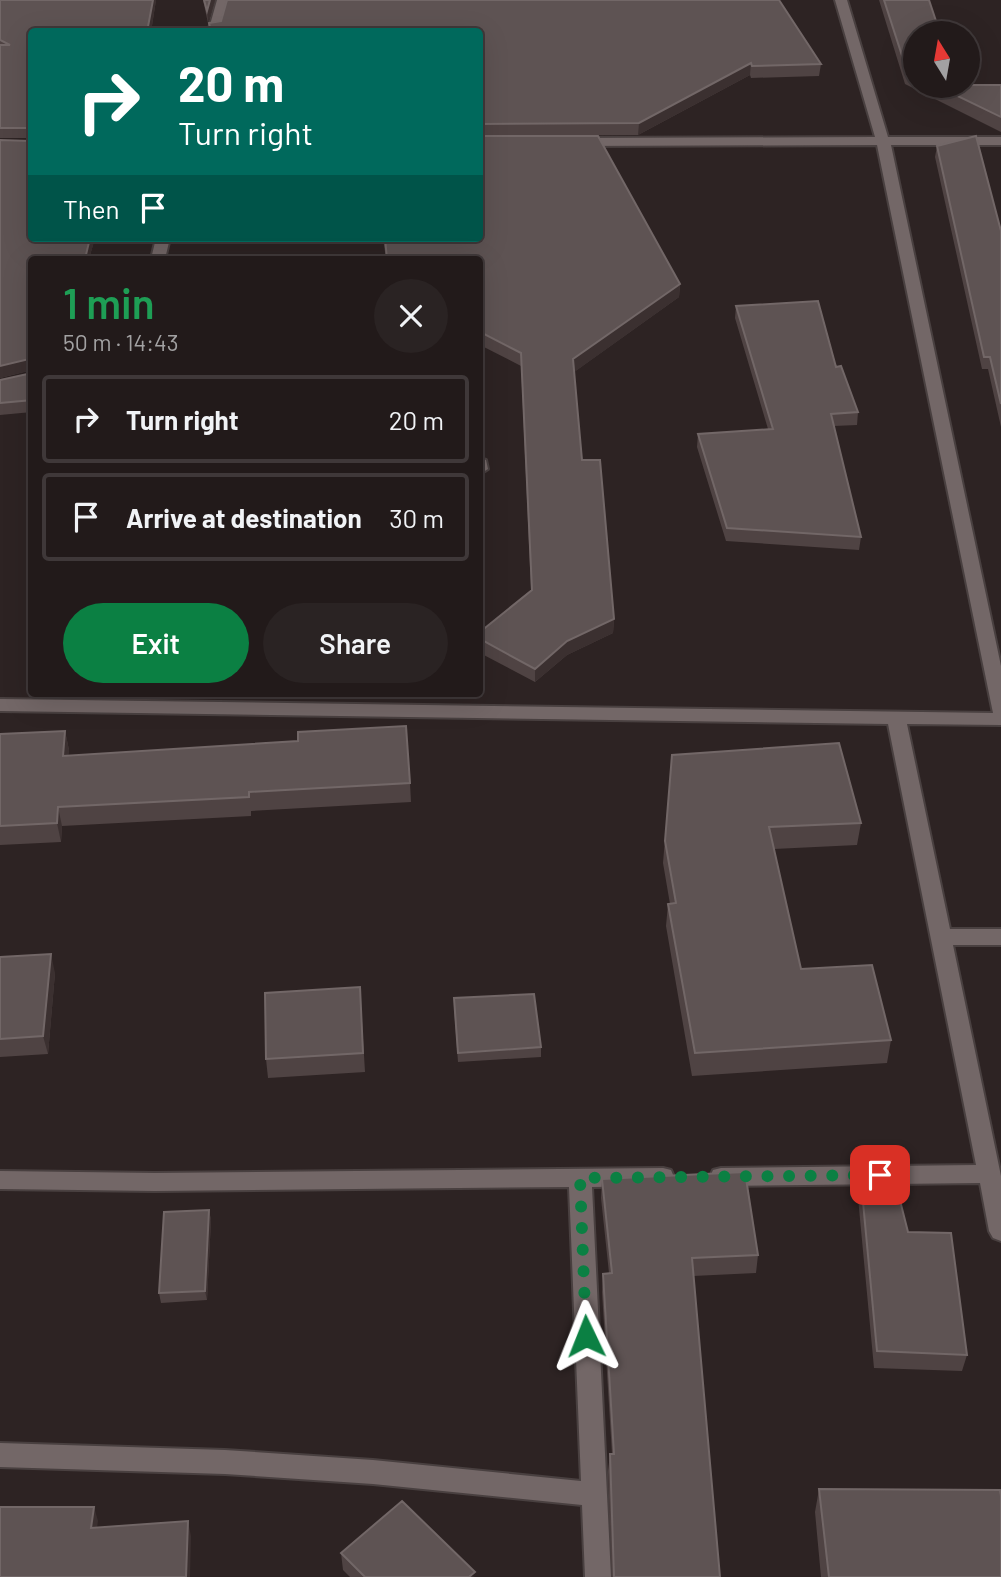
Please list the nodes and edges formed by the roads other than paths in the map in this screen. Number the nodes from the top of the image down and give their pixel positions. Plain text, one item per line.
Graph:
1 (223, 0) edge
2 (841, 0) edge
3 (215, 28) edge
4 (1001, 141) edge
5 (566, 142) edge
6 (883, 142) junction
7 (476, 702) edge
8 (0, 705) edge
9 (1001, 710) edge
10 (896, 717) junction
11 (1001, 719) edge
12 (942, 937) junction
13 (1001, 937) edge
14 (989, 1174) junction
15 (580, 1178) junction
16 (0, 1180) edge
17 (1001, 1231) edge
18 (0, 1455) edge
19 (592, 1494) junction
20 (598, 1577) edge

1 - 3 street
2 - 6 street
4 - 6 street
5 - 6 street
6 - 9 street
7 - 8 street
7 - 10 street
10 - 11 street
10 - 12 street
12 - 13 street
12 - 14 street
14 - 15 street
14 - 17 street
15 - 16 street
15 - 19 street
18 - 19 street
19 - 20 street

